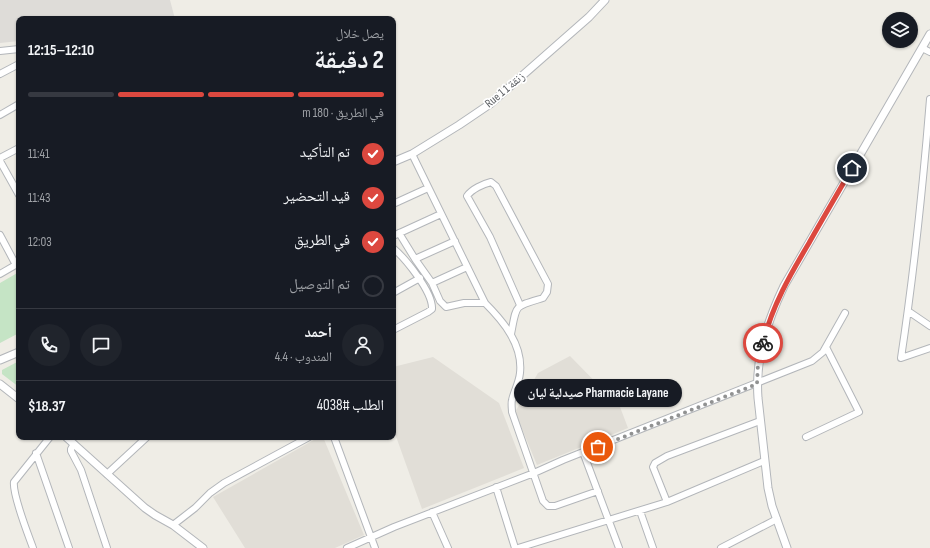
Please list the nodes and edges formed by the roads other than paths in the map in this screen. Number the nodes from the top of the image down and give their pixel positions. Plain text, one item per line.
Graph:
1 (605, 0) edge
2 (930, 34) edge
3 (922, 48) junction
4 (16, 49) edge
5 (0, 51) edge
6 (930, 52) edge
7 (16, 66) edge
8 (0, 74) edge
9 (930, 99) edge
10 (16, 106) edge
11 (0, 115) edge
12 (16, 150) edge
13 (412, 154) junction
14 (0, 160) edge
15 (396, 161) edge
16 (428, 188) junction
17 (923, 188) junction
18 (930, 188) edge
19 (16, 189) edge
20 (396, 203) edge
21 (441, 214) junction
22 (396, 235) edge
23 (0, 236) edge
24 (454, 241) junction
25 (396, 251) edge
26 (415, 258) junction
27 (16, 261) edge
28 (16, 265) edge
29 (467, 267) junction
30 (0, 274) edge
31 (420, 278) junction
32 (432, 282) junction
33 (396, 291) edge
34 (485, 303) junction
35 (520, 305) junction
36 (908, 311) junction
37 (845, 313) dead end
38 (930, 326) edge
39 (396, 328) edge
40 (511, 334) junction
41 (826, 347) junction
42 (930, 348) edge
43 (16, 353) edge
44 (0, 360) edge
45 (0, 384) edge
46 (757, 384) junction
47 (16, 397) edge
48 (760, 422) junction
49 (806, 437) dead end
50 (47, 440) edge
51 (69, 440) edge
52 (144, 440) edge
53 (303, 440) edge
54 (335, 440) edge
55 (74, 444) junction
56 (583, 452) junction
57 (36, 453) junction
58 (764, 461) junction
59 (534, 473) junction
60 (107, 474) junction
61 (496, 487) junction
62 (598, 491) junction
63 (667, 502) junction
64 (640, 511) junction
65 (432, 512) junction
66 (777, 519) junction
67 (609, 520) junction
68 (173, 525) junction
69 (371, 537) junction
70 (32, 548) edge
71 (69, 548) edge
72 (107, 548) edge
73 (204, 548) edge
74 (347, 548) edge
75 (375, 548) edge
76 (448, 548) edge
77 (517, 548) edge
78 (619, 548) edge
79 (653, 548) edge
80 (722, 548) edge
81 (787, 548) edge

1 - 13 street, Rue 1 زنقة 1
2 - 3 street
3 - 6 street
3 - 46 street
4 - 5 street
7 - 8 street
9 - 17 street
10 - 11 street
12 - 14 street
13 - 15 street, Rue 1 زنقة 1
13 - 16 street
14 - 19 street
16 - 20 street
16 - 21 street
17 - 18 street
17 - 36 street
21 - 22 street
21 - 24 street
22 - 26 street
23 - 27 street
24 - 26 street
24 - 29 street
25 - 31 street
26 - 32 street
28 - 30 street
29 - 32 street
29 - 34 street
31 - 33 street
31 - 39 street
32 - 34 street
34 - 40 street
35 - 35 street
35 - 40 street
36 - 38 street
36 - 42 street
37 - 41 street
40 - 59 street
41 - 46 street
41 - 49 street
43 - 44 street
45 - 47 street
46 - 48 street
46 - 56 street
48 - 58 street
48 - 63 street
50 - 57 street
51 - 55 street
52 - 60 street
53 - 68 street
54 - 69 street
55 - 60 street
55 - 72 street
56 - 59 street
56 - 62 street
57 - 70 street
57 - 71 street
58 - 63 street
58 - 66 street
59 - 61 street
59 - 62 street
60 - 68 street
61 - 65 street
61 - 77 street
62 - 67 street
63 - 64 street
64 - 67 street
64 - 79 street
65 - 69 street
65 - 76 street
66 - 80 street
66 - 81 street
67 - 77 street
67 - 78 street
68 - 73 street
69 - 74 street
69 - 75 street

